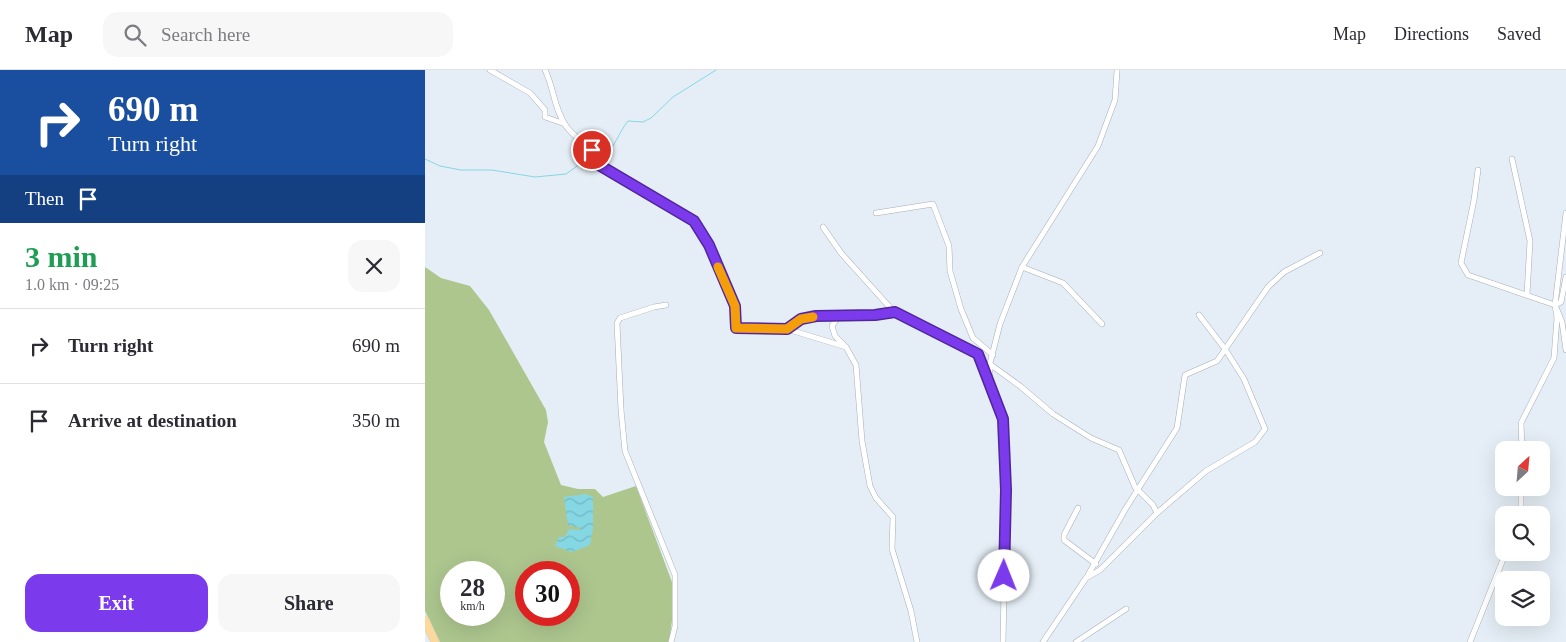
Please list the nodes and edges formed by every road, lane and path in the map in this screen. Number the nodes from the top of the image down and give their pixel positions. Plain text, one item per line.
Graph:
1 (490, 70) edge
2 (545, 70) edge
3 (1117, 71) dead end
4 (565, 124) junction
5 (1512, 159) dead end
6 (1478, 170) dead end
7 (876, 213) dead end
8 (1566, 213) edge
9 (823, 227) dead end
10 (1320, 253) dead end
11 (1022, 267) junction
12 (1566, 277) edge
13 (1565, 289) edge
14 (1527, 295) junction
15 (1555, 305) junction
16 (666, 306) dead end
17 (895, 312) junction
18 (840, 314) junction
19 (1199, 315) dead end
20 (1102, 324) dead end
21 (787, 329) junction
22 (846, 347) junction
23 (1225, 348) junction
24 (1566, 350) edge
25 (993, 355) junction
26 (991, 365) junction
27 (989, 380) junction
28 (1522, 441) edge
29 (1138, 489) junction
30 (1078, 508) dead end
31 (1157, 513) junction
32 (1502, 561) edge
33 (1096, 564) junction
34 (1086, 578) junction
35 (1126, 609) dead end
36 (425, 620) edge
37 (435, 642) edge
38 (671, 642) edge
39 (917, 642) edge
40 (1003, 642) edge
41 (1043, 642) edge
42 (1076, 642) edge
43 (1469, 642) edge

1 - 4 street
2 - 4 street
3 - 11 street
4 - 21 street
5 - 14 street
6 - 14 street
7 - 25 street
8 - 15 street
9 - 17 street
10 - 23 street
11 - 20 street
11 - 25 street
12 - 13 street
13 - 15 street
14 - 15 street
15 - 24 street
15 - 28 street
16 - 38 street
17 - 18 street
17 - 27 street
18 - 21 street
18 - 22 street
19 - 23 street
21 - 22 street
22 - 39 street
23 - 29 street
23 - 31 street
25 - 26 street
26 - 27 street
26 - 29 street
27 - 40 street
29 - 31 street
29 - 33 street
30 - 33 street
31 - 34 street
32 - 43 street
33 - 34 street
34 - 41 street
35 - 42 street
36 - 37 main road

